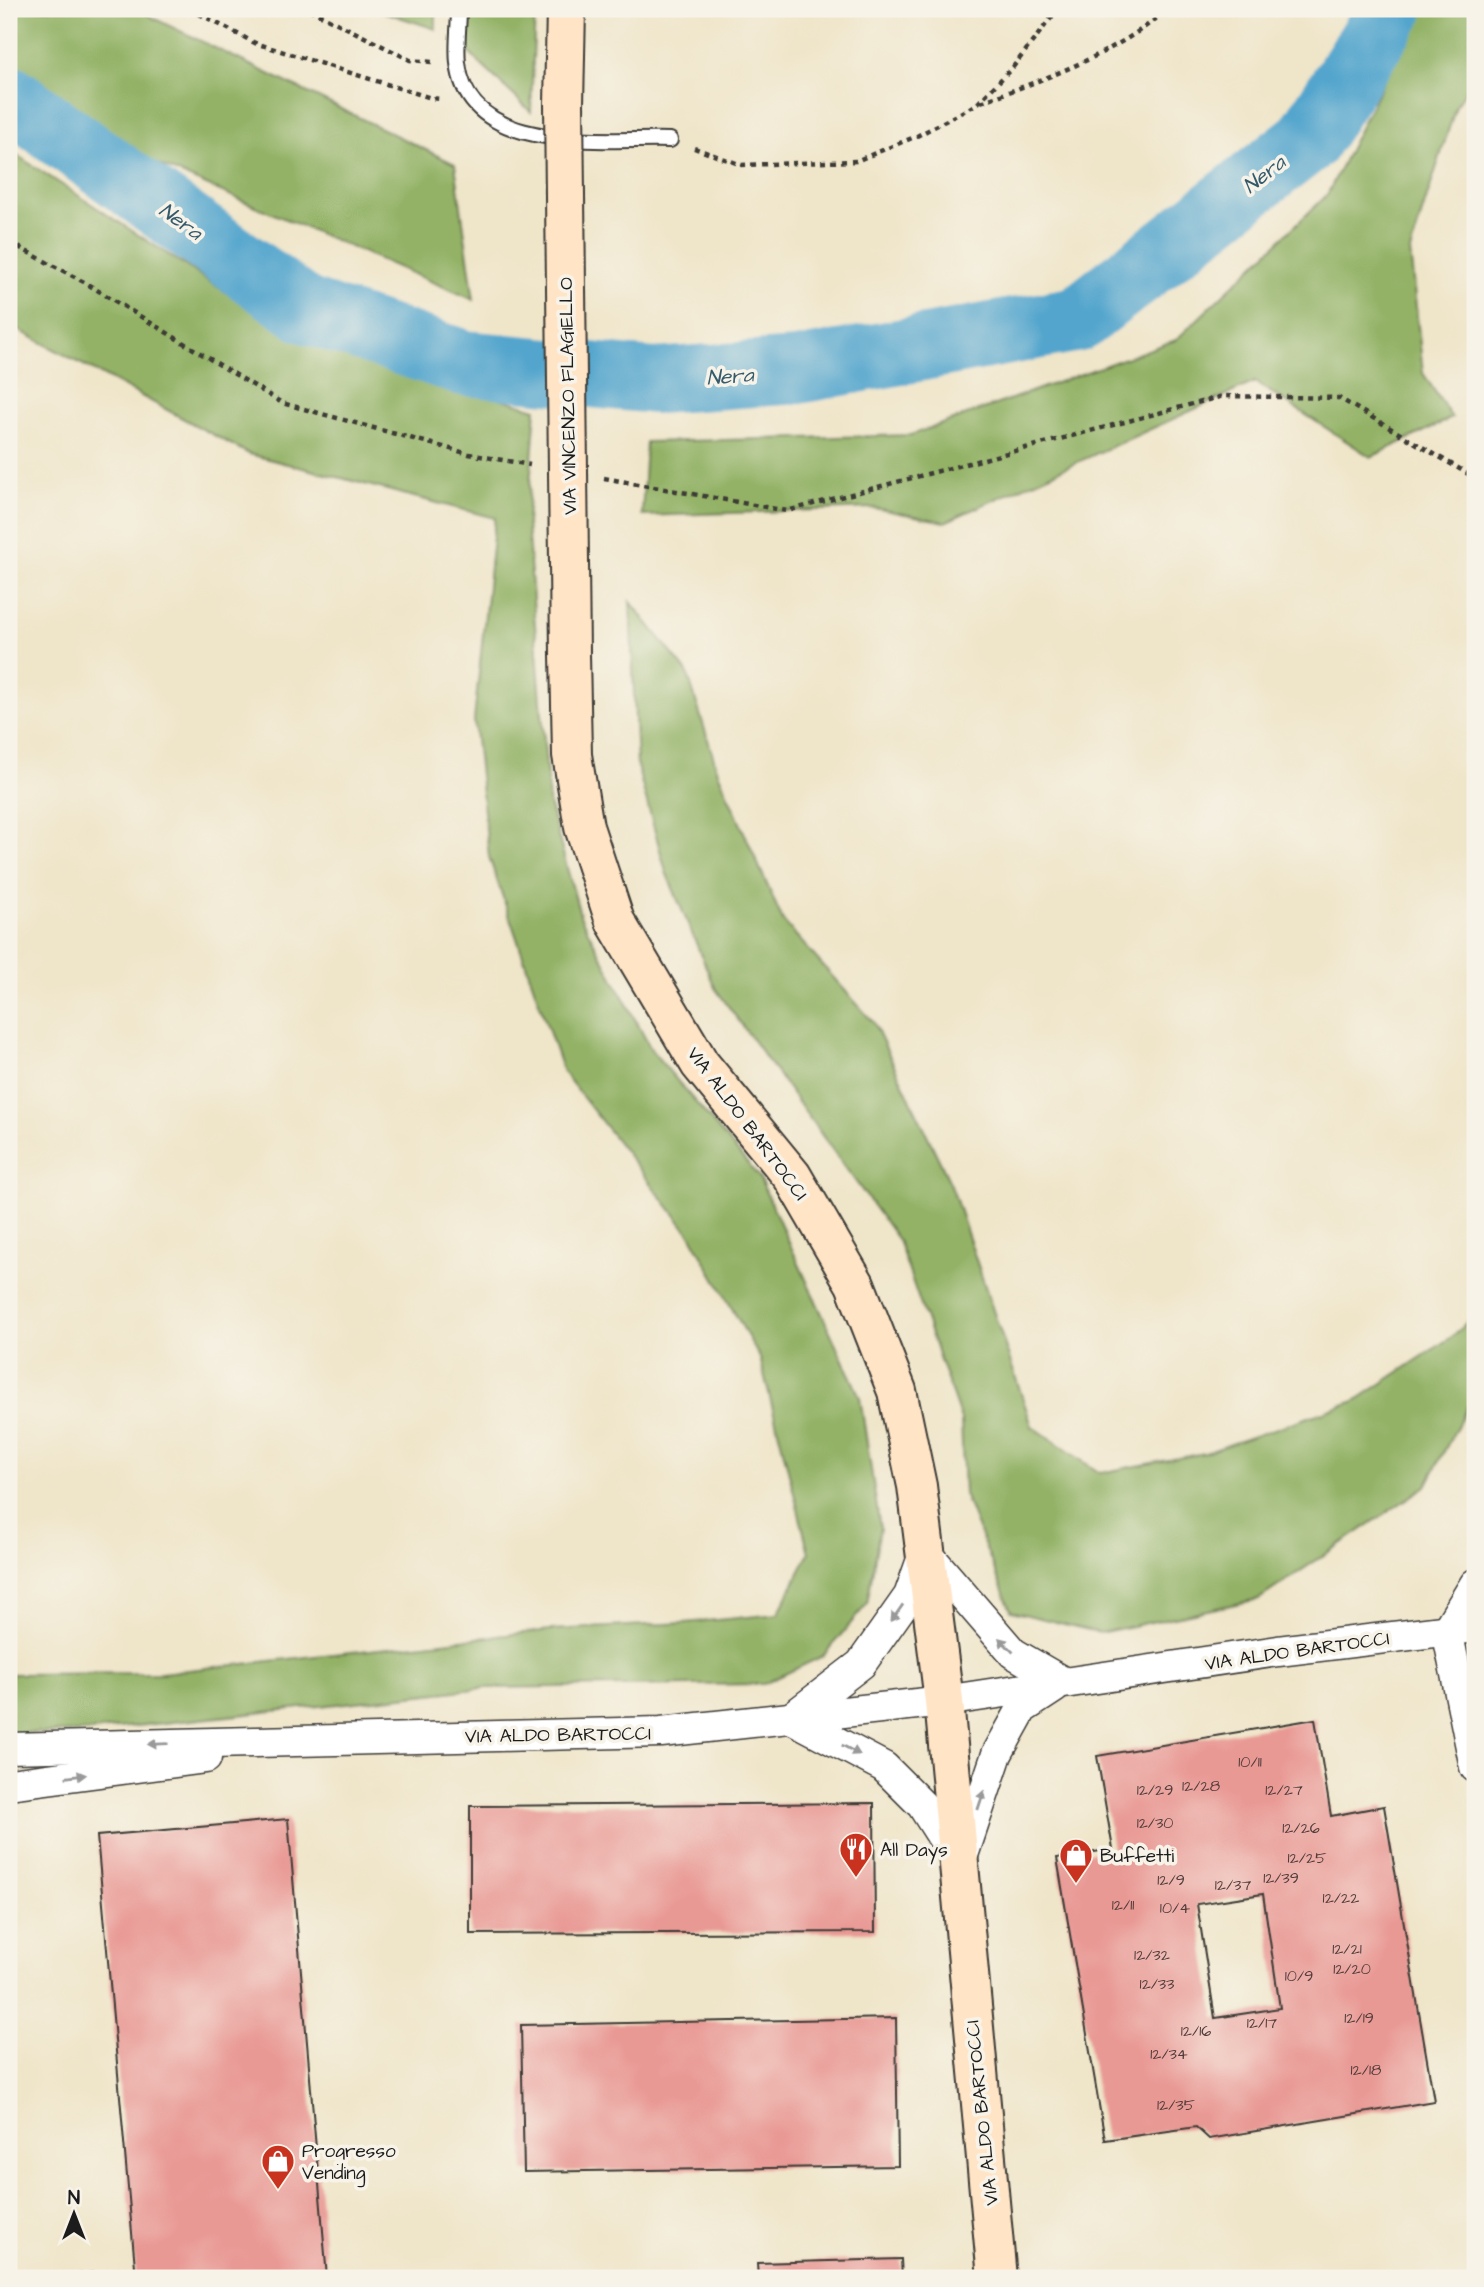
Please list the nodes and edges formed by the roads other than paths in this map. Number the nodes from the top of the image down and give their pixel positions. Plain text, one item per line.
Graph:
1 (459, 9) edge
2 (566, 9) edge
3 (670, 140) road end
4 (570, 654) joint
5 (925, 1551) junction
6 (1475, 1584) edge
7 (1461, 1629) edge
8 (1063, 1682) junction
9 (944, 1701) junction
10 (791, 1718) junction
11 (324, 1739) junction
12 (9, 1748) edge
13 (1475, 1767) edge
14 (9, 1784) edge
15 (960, 1865) junction
16 (997, 2278) edge

1 - 3 lane
2 - 4 main road, VIA VINCENZO FLAGIELLO, bridge
4 - 5 main road, VIA ALDO BARTOCCI
8 -> 5 street
5 - 9 main road, VIA ALDO BARTOCCI
5 -> 10 street, VIA ALDO BARTOCCI
6 - 7 street
7 - 8 street, VIA ALDO BARTOCCI
7 - 13 street
8 - 9 street, VIA ALDO BARTOCCI
15 -> 8 street, VIA ALDO BARTOCCI
9 - 10 street, VIA ALDO BARTOCCI
9 - 15 main road, VIA ALDO BARTOCCI
10 - 11 street, VIA ALDO BARTOCCI
10 -> 15 street, VIA ALDO BARTOCCI
11 -> 12 street, VIA ALDO BARTOCCI
14 -> 11 street, VIA ALDO BARTOCCI
15 - 16 main road, VIA ALDO BARTOCCI

